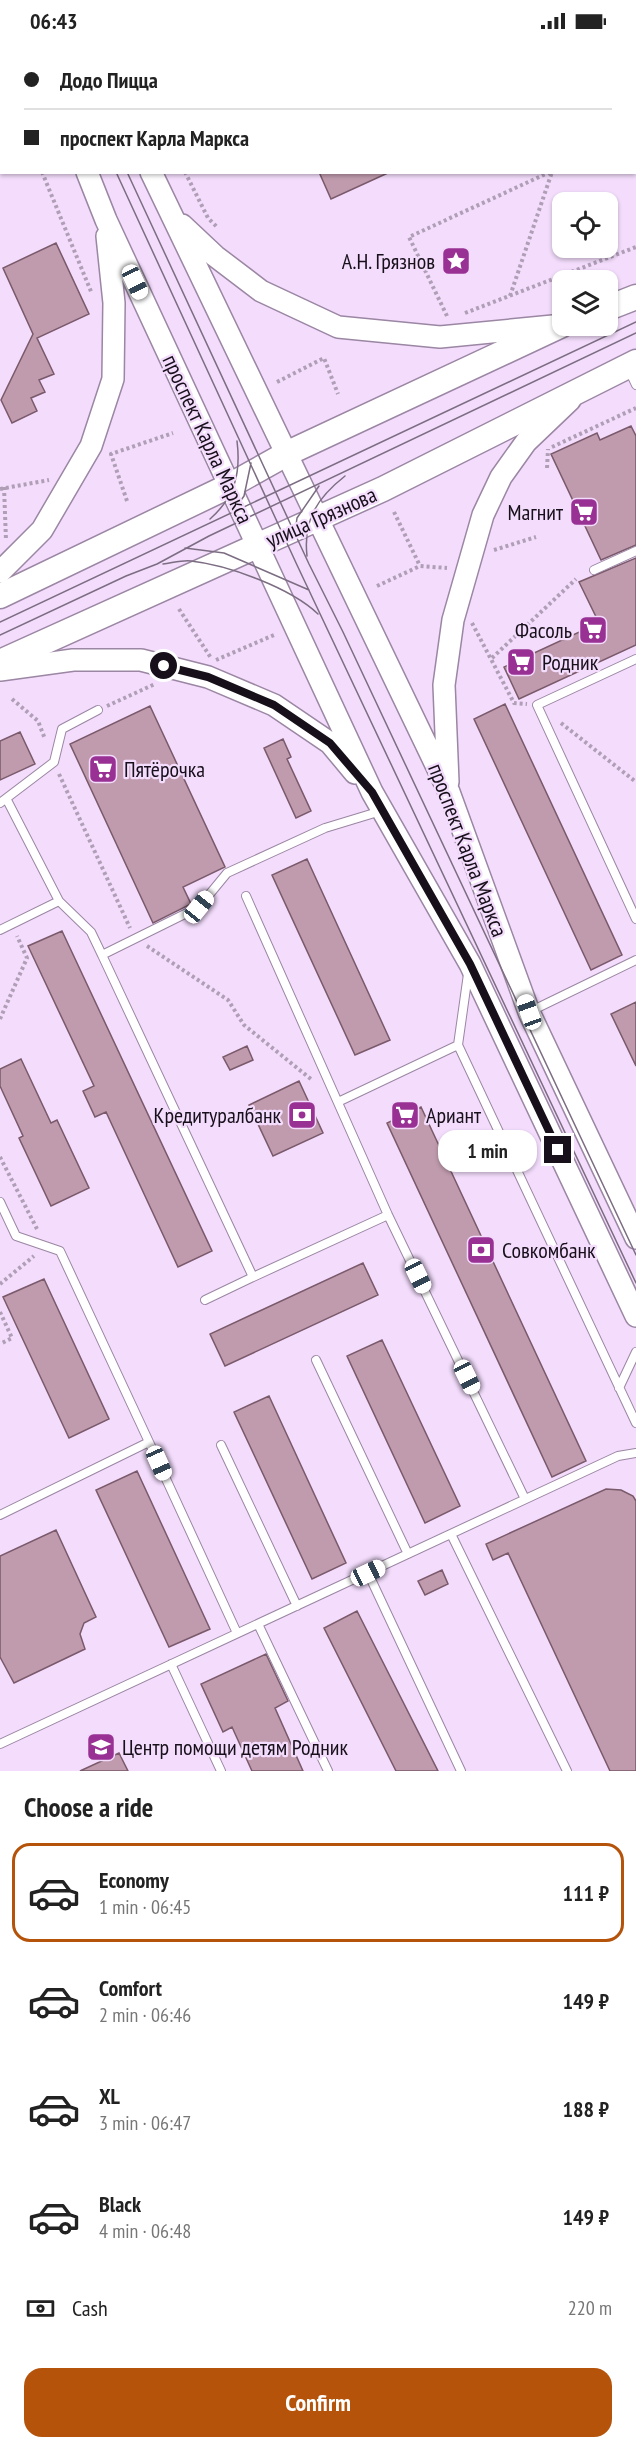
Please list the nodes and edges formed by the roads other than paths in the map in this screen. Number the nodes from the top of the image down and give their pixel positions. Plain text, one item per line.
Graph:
1 (88, 174) edge
2 (152, 174) edge
3 (174, 218) junction
4 (106, 220) junction
5 (636, 297) edge
6 (618, 304) edge
7 (552, 326) edge
8 (552, 330) edge
9 (633, 371) edge
10 (581, 390) junction
11 (288, 453) junction
12 (229, 486) junction
13 (319, 518) junction
14 (258, 546) junction
15 (636, 551) edge
16 (594, 570) dead end
17 (0, 572) edge
18 (0, 596) edge
19 (636, 659) edge
20 (0, 662) edge
21 (0, 670) edge
22 (98, 710) road end
23 (372, 792) junction
24 (449, 792) junction
25 (4, 802) edge
26 (381, 812) junction
27 (246, 896) dead end
28 (59, 902) junction
29 (636, 919) edge
30 (0, 930) edge
31 (102, 955) junction
32 (636, 960) edge
33 (470, 964) junction
34 (529, 1012) junction
35 (458, 1045) junction
36 (338, 1102) junction
37 (0, 1202) edge
38 (388, 1215) junction
39 (636, 1238) edge
40 (253, 1276) junction
41 (205, 1300) dead end
42 (636, 1316) edge
43 (636, 1352) edge
44 (316, 1360) dead end
45 (620, 1388) junction
46 (636, 1423) edge
47 (149, 1442) junction
48 (221, 1445) dead end
49 (636, 1453) edge
50 (525, 1499) junction
51 (0, 1515) edge
52 (451, 1534) junction
53 (408, 1554) junction
54 (368, 1573) junction
55 (297, 1606) junction
56 (258, 1624) junction
57 (237, 1633) junction
58 (171, 1664) junction
59 (0, 1744) edge
60 (221, 1771) edge
61 (328, 1771) edge
62 (461, 1771) edge
63 (567, 1771) edge

1 - 4 main road, проспект Карла Маркса
2 - 3 main road, проспект Карла Маркса
3 - 7 main road
3 - 11 main road, проспект Карла Маркса
4 - 12 main road, проспект Карла Маркса
4 - 17 main road
5 - 6 main road
8 - 11 main road
9 - 10 main road, улица Грязнова
10 - 13 main road, улица Грязнова
10 - 24 main road
11 - 12 main road
11 - 13 main road, проспект Карла Маркса
12 - 14 main road, проспект Карла Маркса
12 - 18 main road
13 - 14 main road, улица Грязнова
13 - 24 main road, проспект Карла Маркса
14 - 20 main road, улица Грязнова
14 - 23 main road, проспект Карла Маркса
15 - 16 lane
19 - 29 lane
21 - 23 main road
22 - 25 lane
23 - 26 main road, проспект Карла Маркса
24 - 34 main road, проспект Карла Маркса
25 - 28 lane
26 - 31 lane
26 - 33 main road, проспект Карла Маркса
27 - 36 lane
28 - 30 lane
28 - 31 lane
31 - 40 lane
32 - 34 lane
33 - 35 lane
33 - 42 main road, проспект Карла Маркса
34 - 39 main road, проспект Карла Маркса
35 - 36 lane
35 - 45 lane
36 - 38 lane
37 - 47 lane
38 - 40 lane
38 - 50 lane
40 - 41 lane
43 - 45 lane
44 - 53 lane
45 - 46 lane
47 - 51 lane
47 - 57 lane
48 - 55 lane
49 - 50 lane
50 - 52 lane
52 - 53 lane
52 - 63 lane
53 - 54 lane
54 - 55 lane
54 - 62 lane
55 - 56 lane
56 - 57 lane
56 - 61 lane
57 - 58 lane
58 - 59 lane
58 - 60 lane

